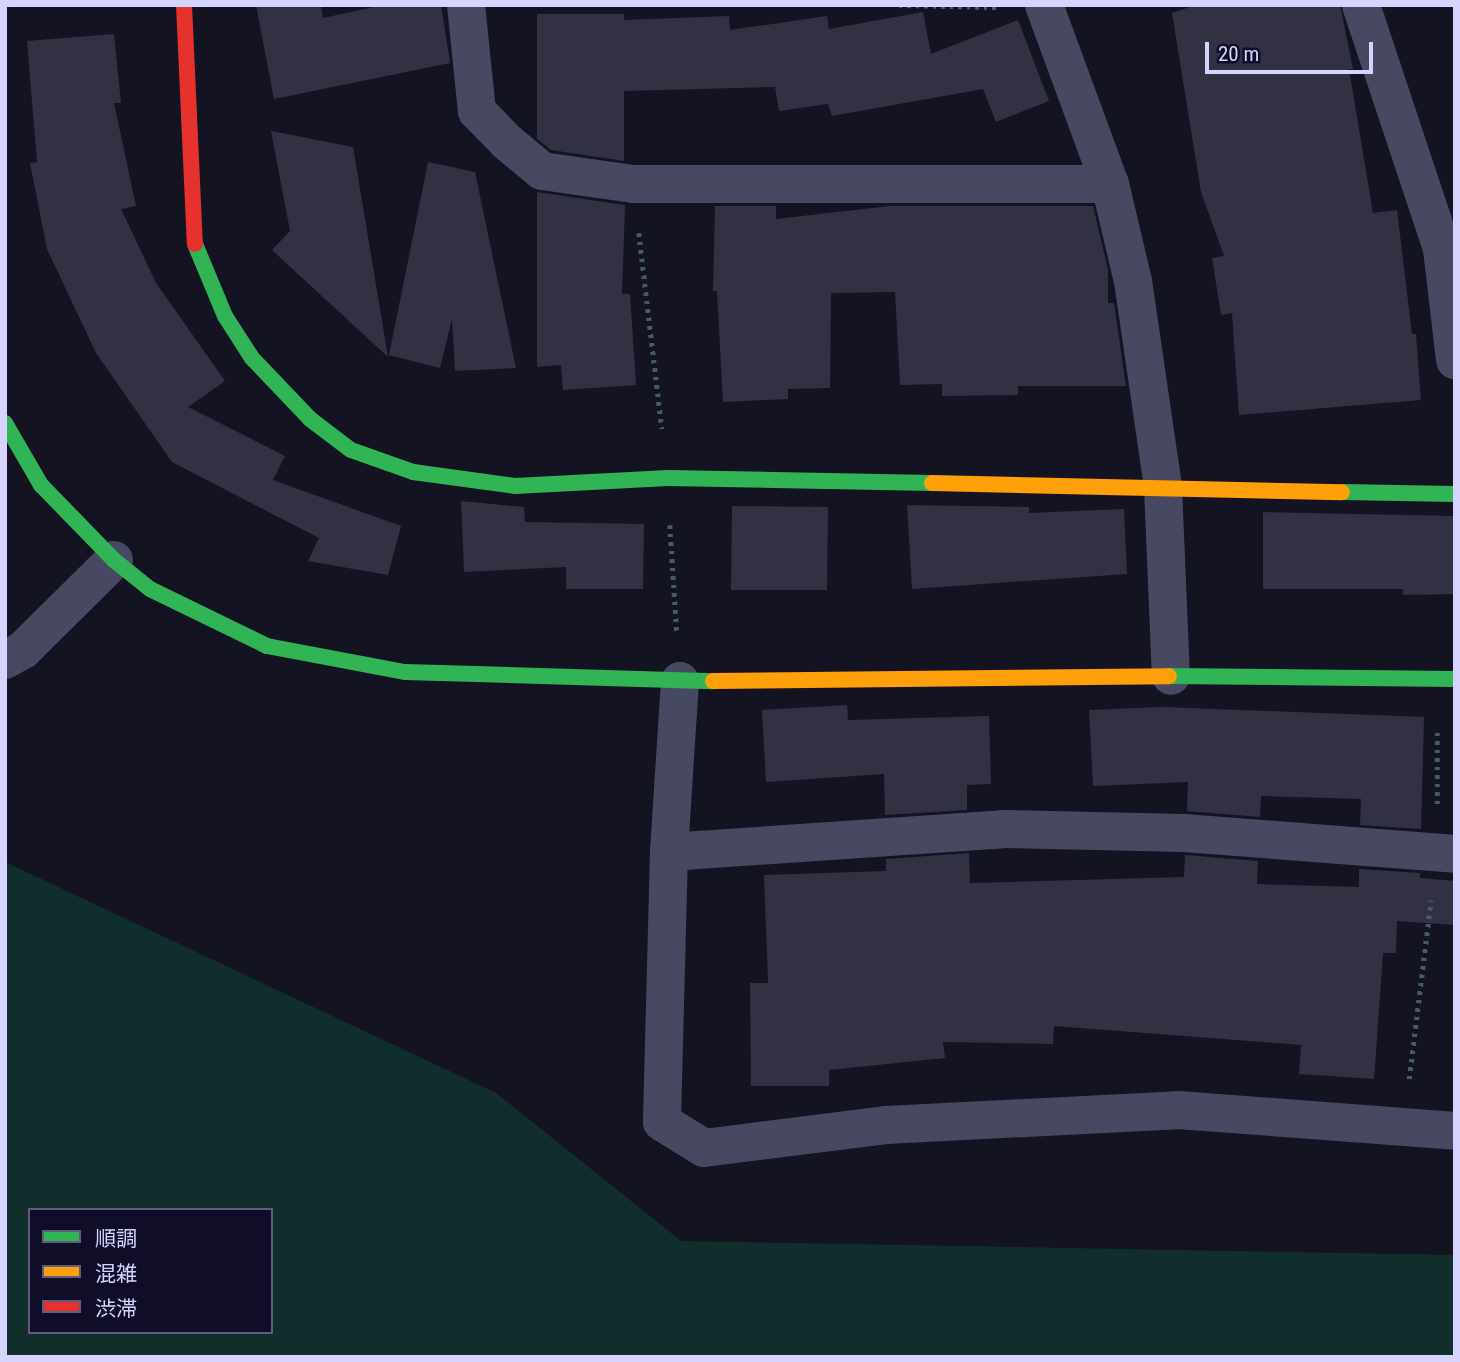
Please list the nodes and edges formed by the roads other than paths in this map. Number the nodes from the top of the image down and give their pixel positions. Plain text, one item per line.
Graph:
1 (184, 5) edge
2 (466, 5) edge
3 (1361, 5) edge
4 (1045, 6) edge
5 (1110, 184) junction
6 (1455, 360) edge
7 (5, 423) edge
8 (1163, 487) junction
9 (1455, 494) edge
10 (114, 560) junction
11 (5, 660) edge
12 (1171, 676) junction
13 (1455, 679) edge
14 (680, 681) junction
15 (669, 852) junction
16 (1455, 854) edge
17 (1455, 1131) edge

1 - 8 street
2 - 5 street
3 - 6 street
4 - 5 street
5 - 8 street
7 - 10 street
8 - 9 street
8 - 12 street
10 - 11 street
10 - 14 street
12 - 13 street
12 - 14 street
14 - 15 street
15 - 16 street
15 - 17 street

